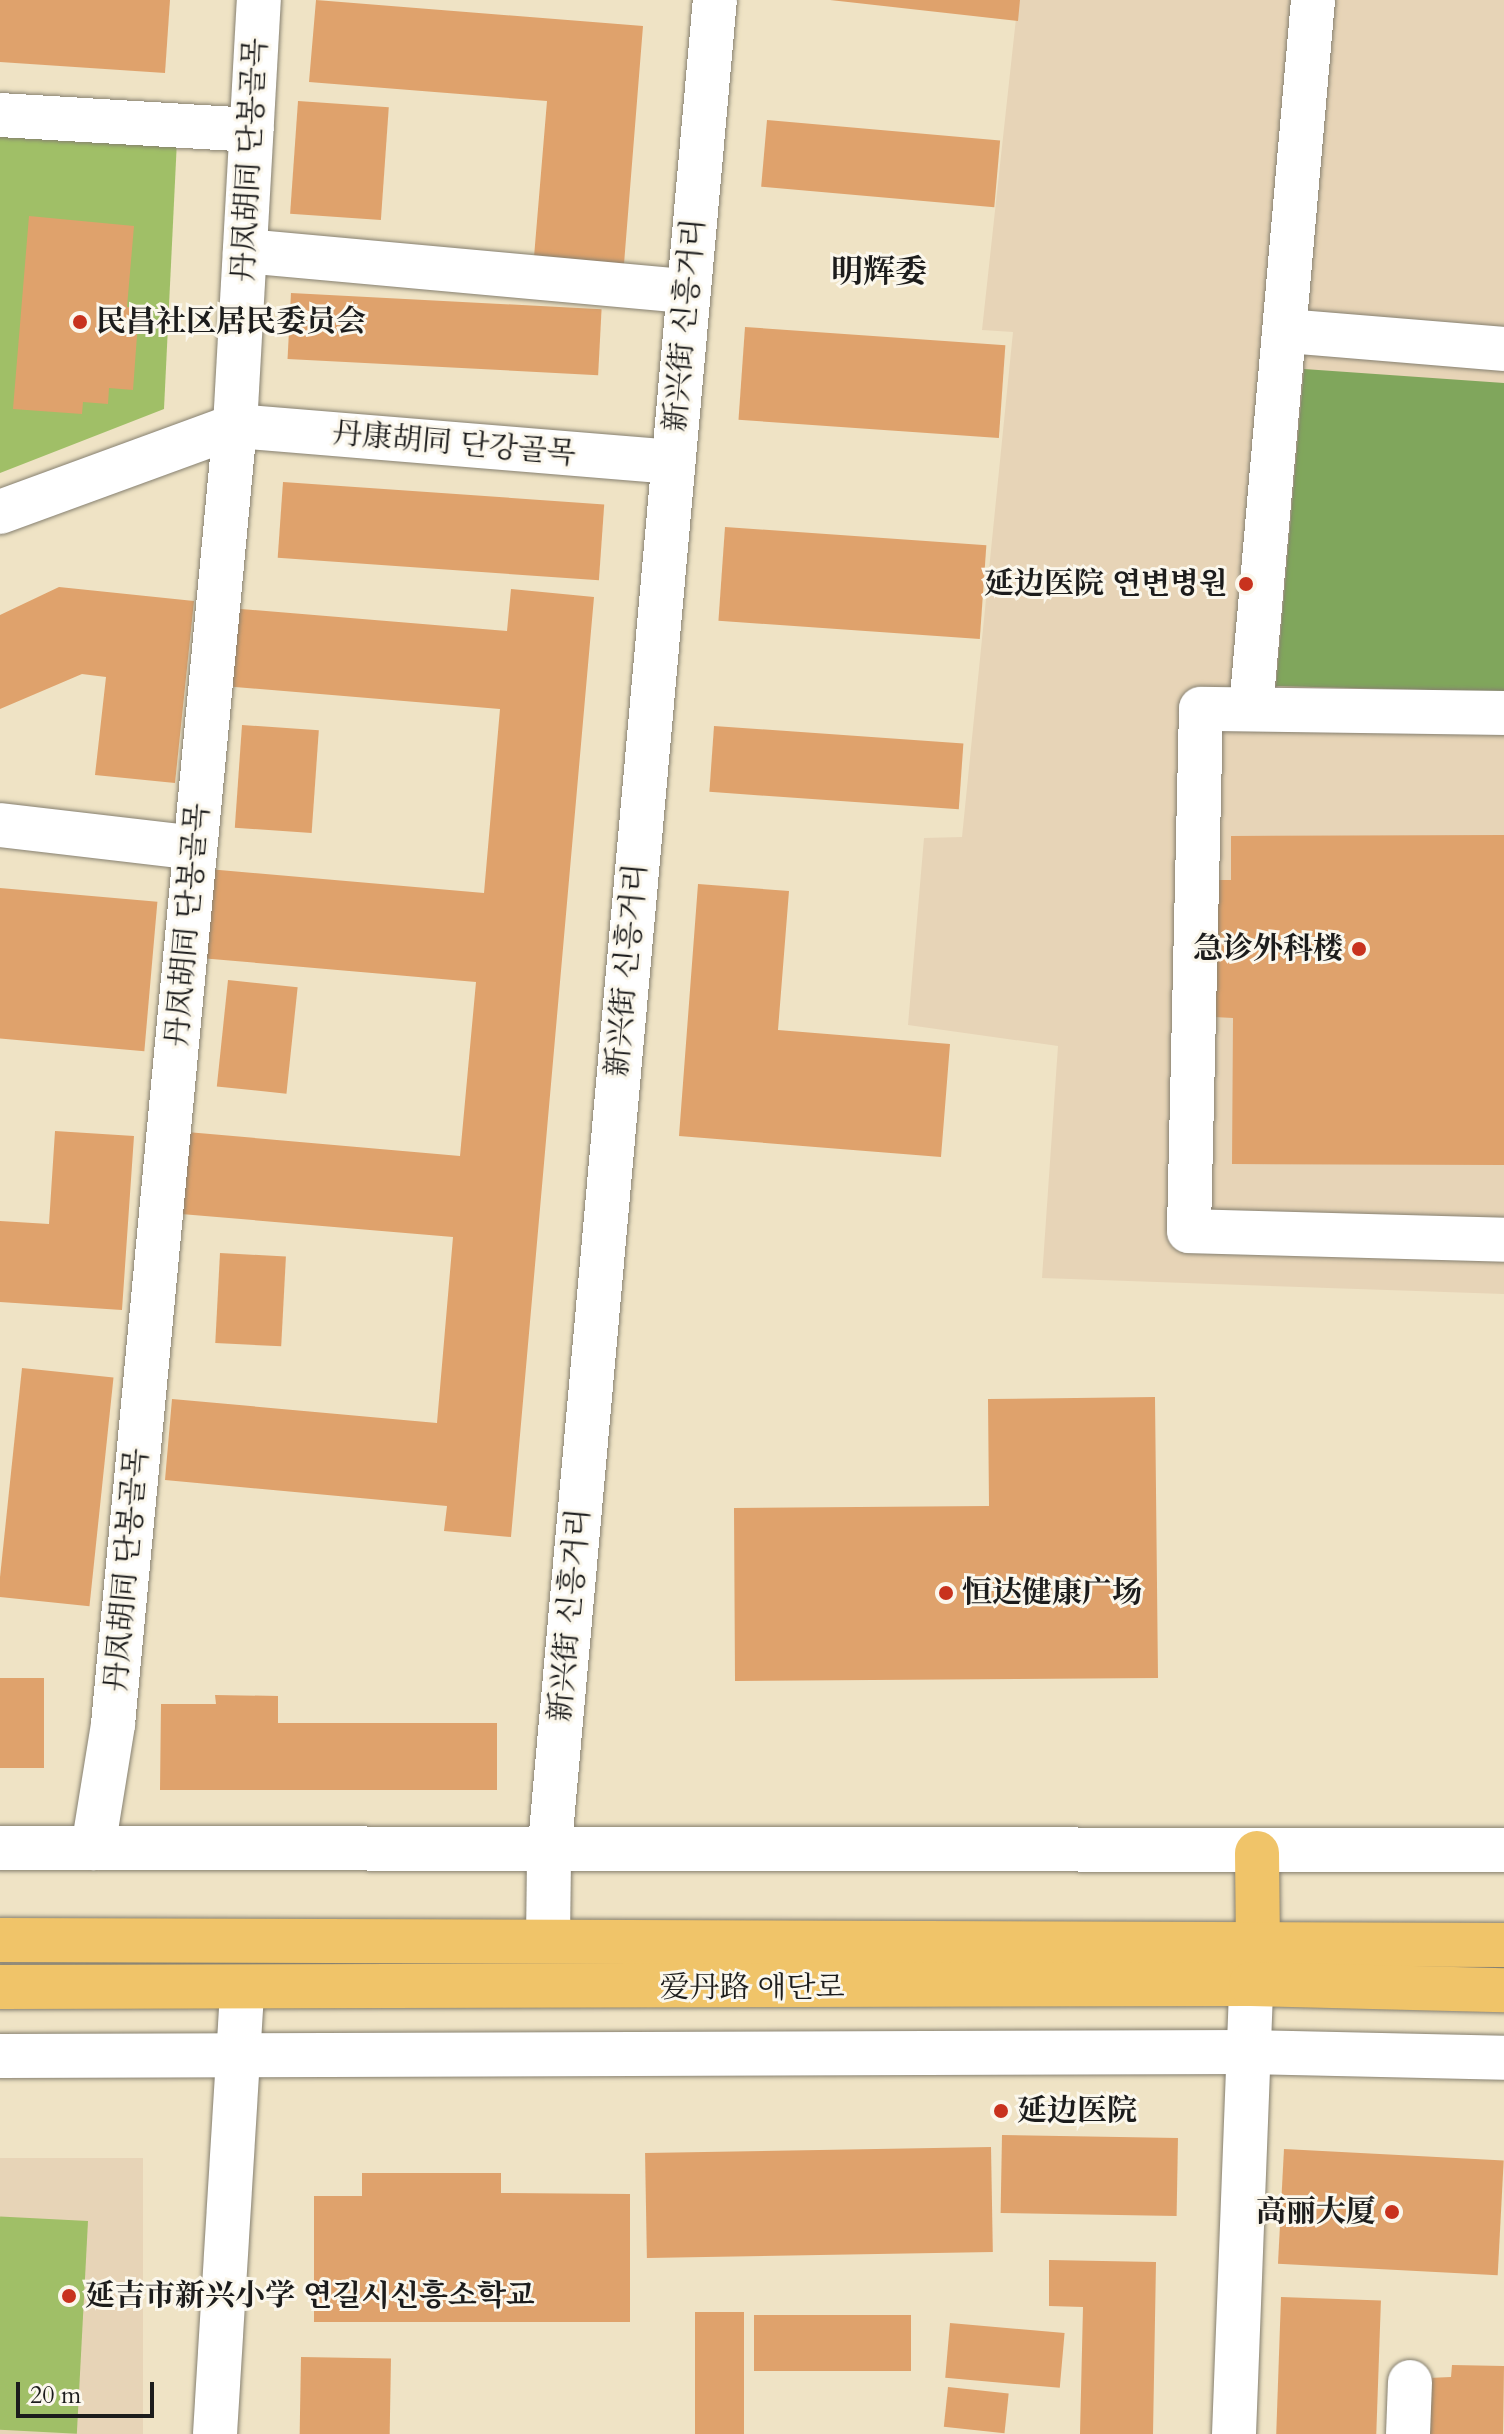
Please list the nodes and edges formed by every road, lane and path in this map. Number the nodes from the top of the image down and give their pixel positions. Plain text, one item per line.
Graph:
1 (259, 0) edge
2 (715, 0) edge
3 (1313, 0) edge
4 (0, 115) edge
5 (252, 130) junction
6 (245, 251) junction
7 (688, 291) junction
8 (1286, 331) junction
9 (1504, 349) edge
10 (235, 426) junction
11 (673, 462) junction
12 (0, 512) edge
13 (1251, 709) junction
14 (1504, 713) edge
15 (0, 825) edge
16 (195, 848) junction
17 (1504, 1240) edge
18 (0, 1848) edge
19 (93, 1848) junction
20 (1504, 1850) edge
21 (1257, 1853) junction
22 (549, 1855) junction
23 (0, 1940) edge
24 (548, 1940) junction
25 (1258, 1942) junction
26 (1504, 1945) edge
27 (1251, 1984) junction
28 (0, 1987) edge
29 (1504, 1990) edge
30 (242, 1991) junction
31 (1247, 2052) junction
32 (0, 2056) edge
33 (238, 2058) junction
34 (1504, 2058) edge
35 (1410, 2382) dead end
36 (215, 2434) edge
37 (1234, 2434) edge
38 (1408, 2434) edge

1 - 5 street, 丹凤胡同 단봉골목
2 - 7 street, 新兴街 신흥거리
3 - 8 street
4 - 5 street
5 - 6 street, 丹凤胡同 단봉골목
6 - 7 street
6 - 10 street, 丹凤胡同 단봉골목
7 - 11 street, 新兴街 신흥거리
8 - 9 street
8 - 13 street
10 - 11 street, 丹康胡同 단강골목
10 - 12 street
10 - 16 street, 丹凤胡同 단봉골목
11 - 22 street, 新兴街 신흥거리
13 - 14 street
13 - 17 street
15 - 16 street
16 - 19 street, 丹凤胡同 단봉골목
18 - 19 street
19 - 22 street
20 - 21 street
21 - 22 street
21 - 25 main road
22 - 24 street, 新兴街 신흥거리
23 - 24 main road, 爱丹路 애단로
24 - 25 main road, 爱丹路 애단로
25 - 26 main road, 爱丹路 애단로
27 - 29 main road, 爱丹路 애단로
27 - 30 main road, 爱丹路 애단로
27 - 31 street
28 - 30 main road, 爱丹路 애단로
30 - 33 street
31 - 33 street
31 - 34 street
31 - 37 street
32 - 33 street
33 - 36 street
35 - 38 street

